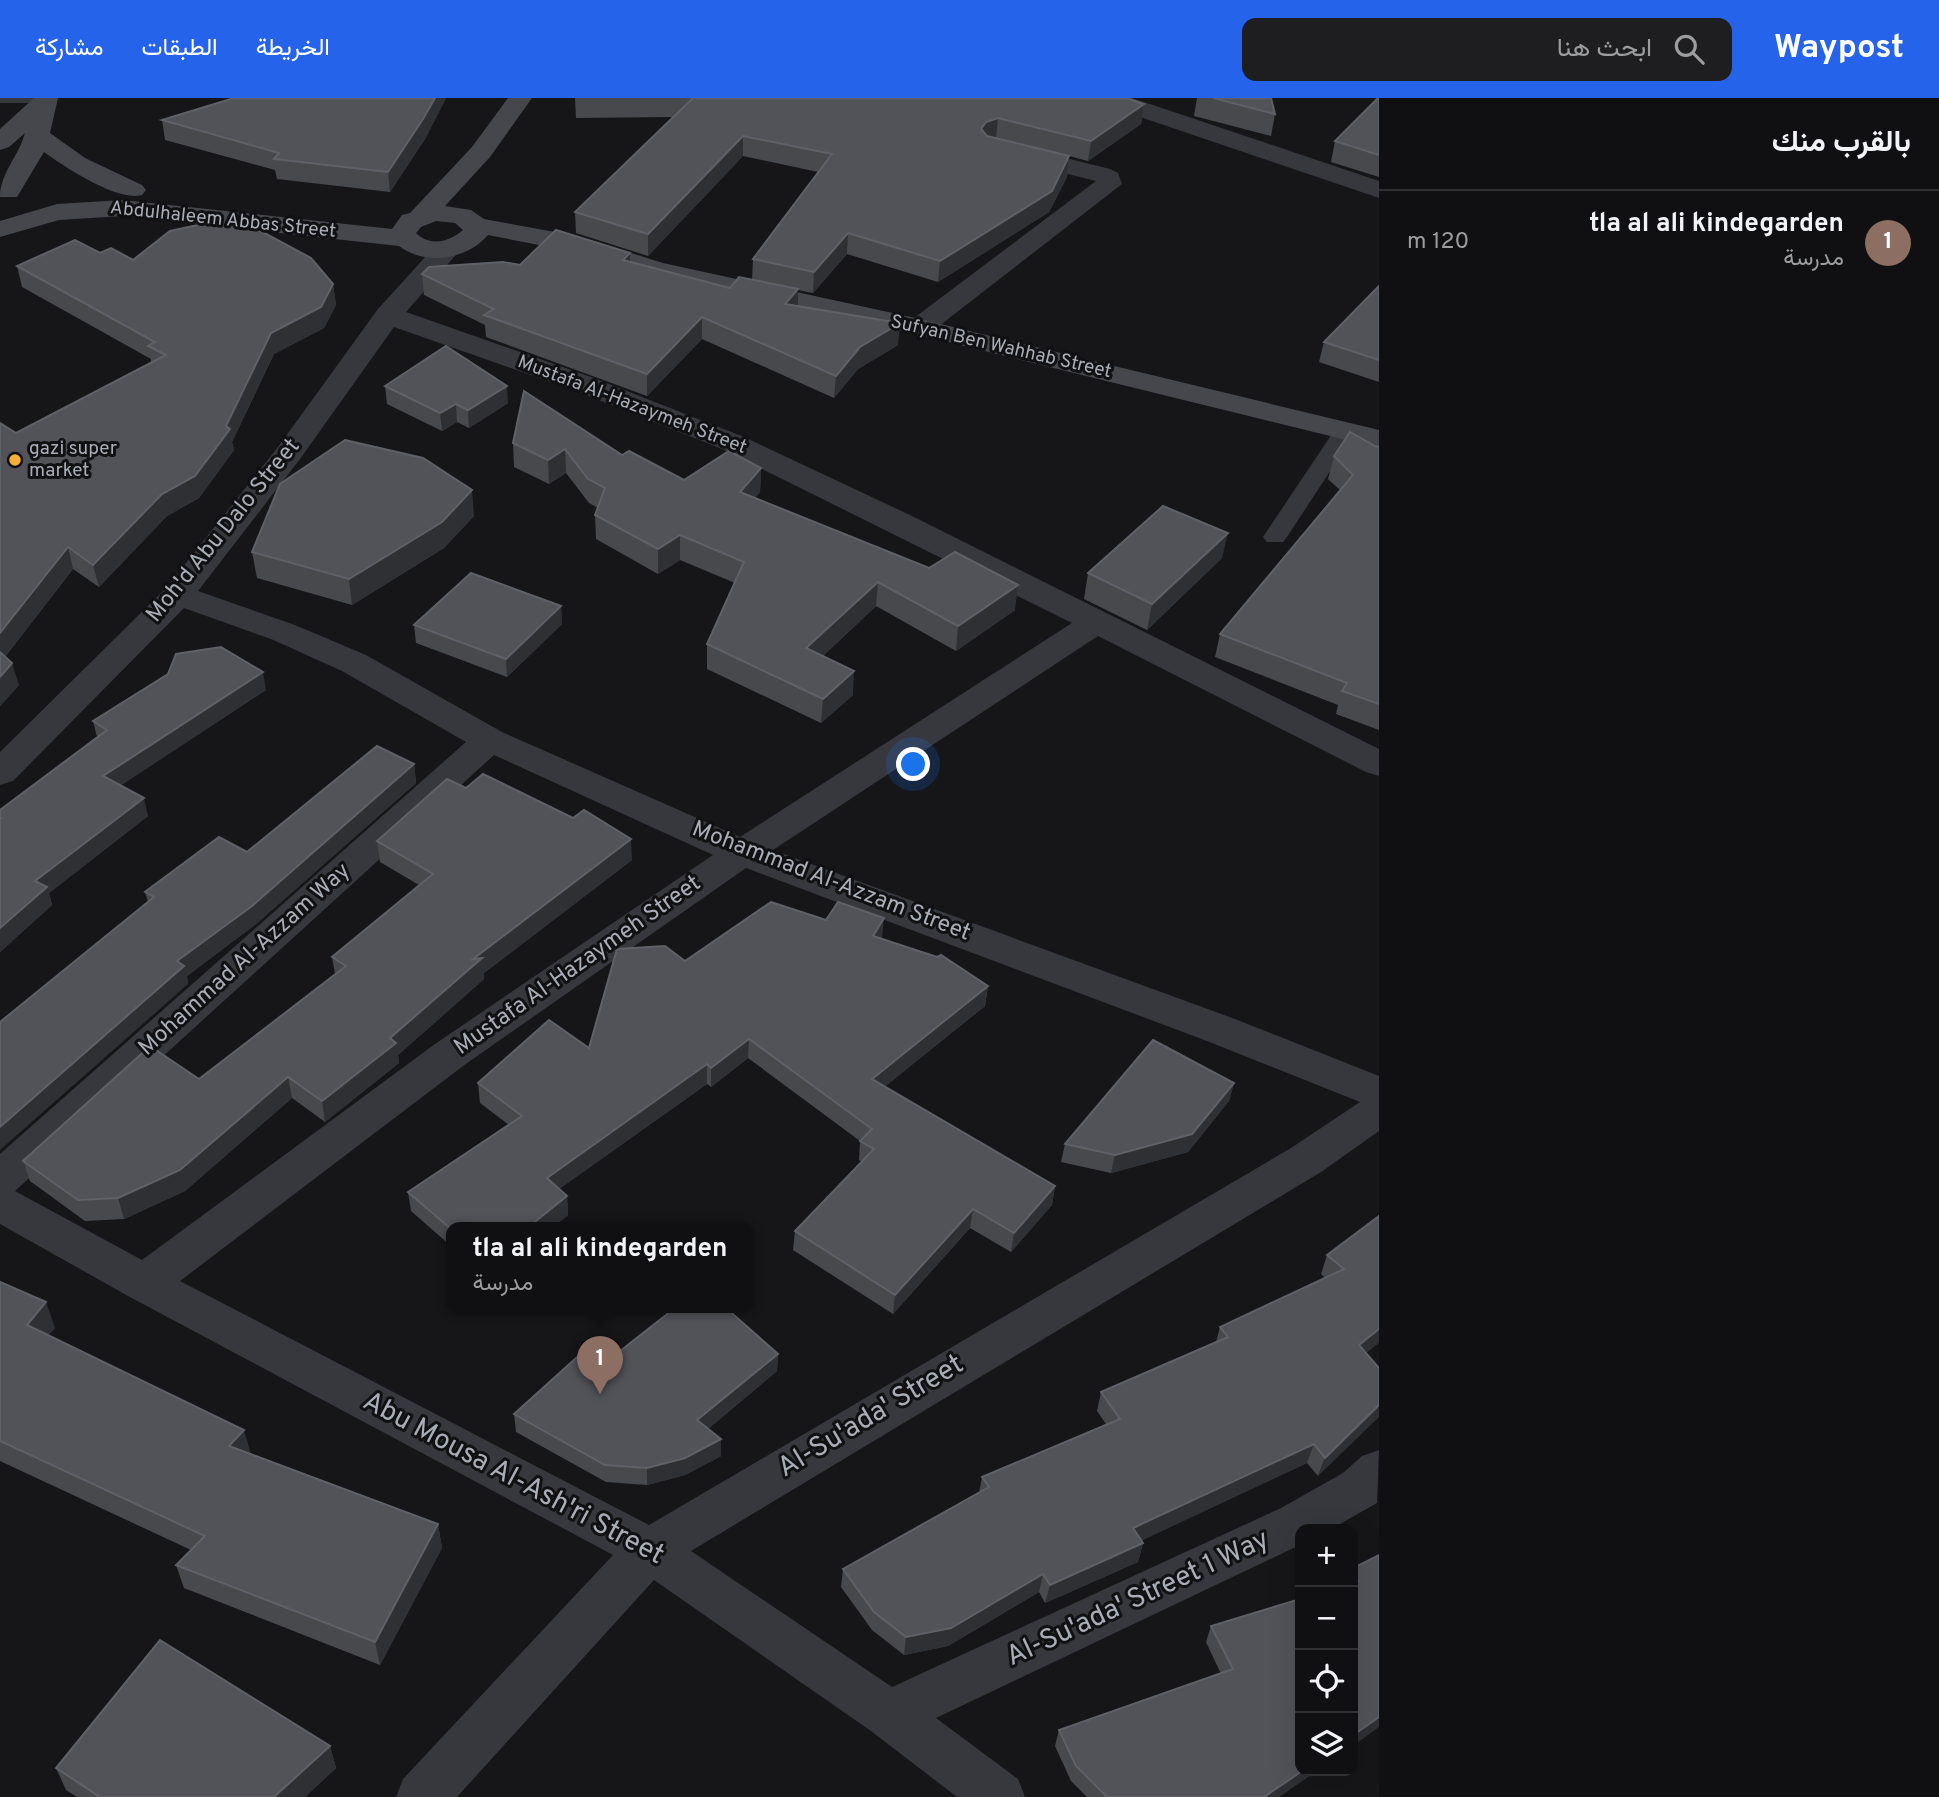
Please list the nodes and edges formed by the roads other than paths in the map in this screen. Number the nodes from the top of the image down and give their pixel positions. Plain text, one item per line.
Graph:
1 (9, 98) edge
2 (512, 98) edge
3 (519, 98) edge
4 (1108, 98) edge
5 (40, 100) edge
6 (37, 136) junction
7 (0, 142) edge
8 (995, 149) edge
9 (481, 152) junction
10 (133, 190) junction
11 (1379, 190) edge
12 (20, 191) edge
13 (0, 222) edge
14 (0, 229) edge
15 (412, 230) junction
16 (464, 235) junction
17 (393, 308) junction
18 (920, 327) junction
19 (1346, 430) junction
20 (1379, 439) edge
21 (1275, 537) dead end
22 (178, 595) junction
23 (1096, 622) junction
24 (490, 740) junction
25 (1379, 764) edge
26 (0, 773) edge
27 (741, 853) junction
28 (1379, 1093) edge
29 (1379, 1110) edge
30 (0, 1179) edge
31 (0, 1203) edge
32 (144, 1283) junction
33 (1379, 1471) edge
34 (650, 1550) junction
35 (889, 1714) junction
36 (422, 1797) edge
37 (999, 1797) edge

1 - 5 street
2 - 3 street
3 - 9 street
4 - 11 street
5 - 6 street
5 - 7 street
6 - 10 street
6 - 12 street
8 - 18 street
9 - 15 street
9 - 16 street
10 - 12 street, Abdulhaleem Abbas Street
10 - 15 street, Abdulhaleem Abbas Street
12 - 13 street
14 - 15 street, Abdulhaleem Abbas Street
15 - 16 street
15 - 16 street
15 - 17 street
16 - 17 street, Moh'd Abu Dalo Street
16 - 18 street, Sufyan Ben Wahhab Street
17 - 22 street, Moh'd Abu Dalo Street
17 - 23 street, Mustafa Al-Hazaymeh Street
18 - 19 street, Sufyan Ben Wahhab Street
19 - 20 street, Sufyan Ben Wahhab Street
19 - 21 lane
22 - 24 street, Mohammad Al-Azzam Street
22 - 26 street, Moh'd Abu Dalo Street
23 - 25 street, Mustafa Al-Hazaymeh Street
23 - 27 street, Mustafa Al-Hazaymeh Street
24 - 27 street, Mohammad Al-Azzam Street
24 - 30 street, Mohammad Al-Azzam Way
27 - 28 street, Mohammad Al-Azzam Street
27 - 32 street, Mustafa Al-Hazaymeh Street
29 - 34 street, Al-Su'ada' Street
31 - 32 street, Abu Mousa Al-Ash'ri Street
32 - 34 street, Abu Mousa Al-Ash'ri Street
33 - 35 street, Al-Su'ada' Street 1 Way
34 - 35 street, Abu Mousa Al-Ash'ri Street
34 - 36 street, Al-Su'ada' Street
35 - 37 street, Abu Mousa Al-Ash'ri Street

